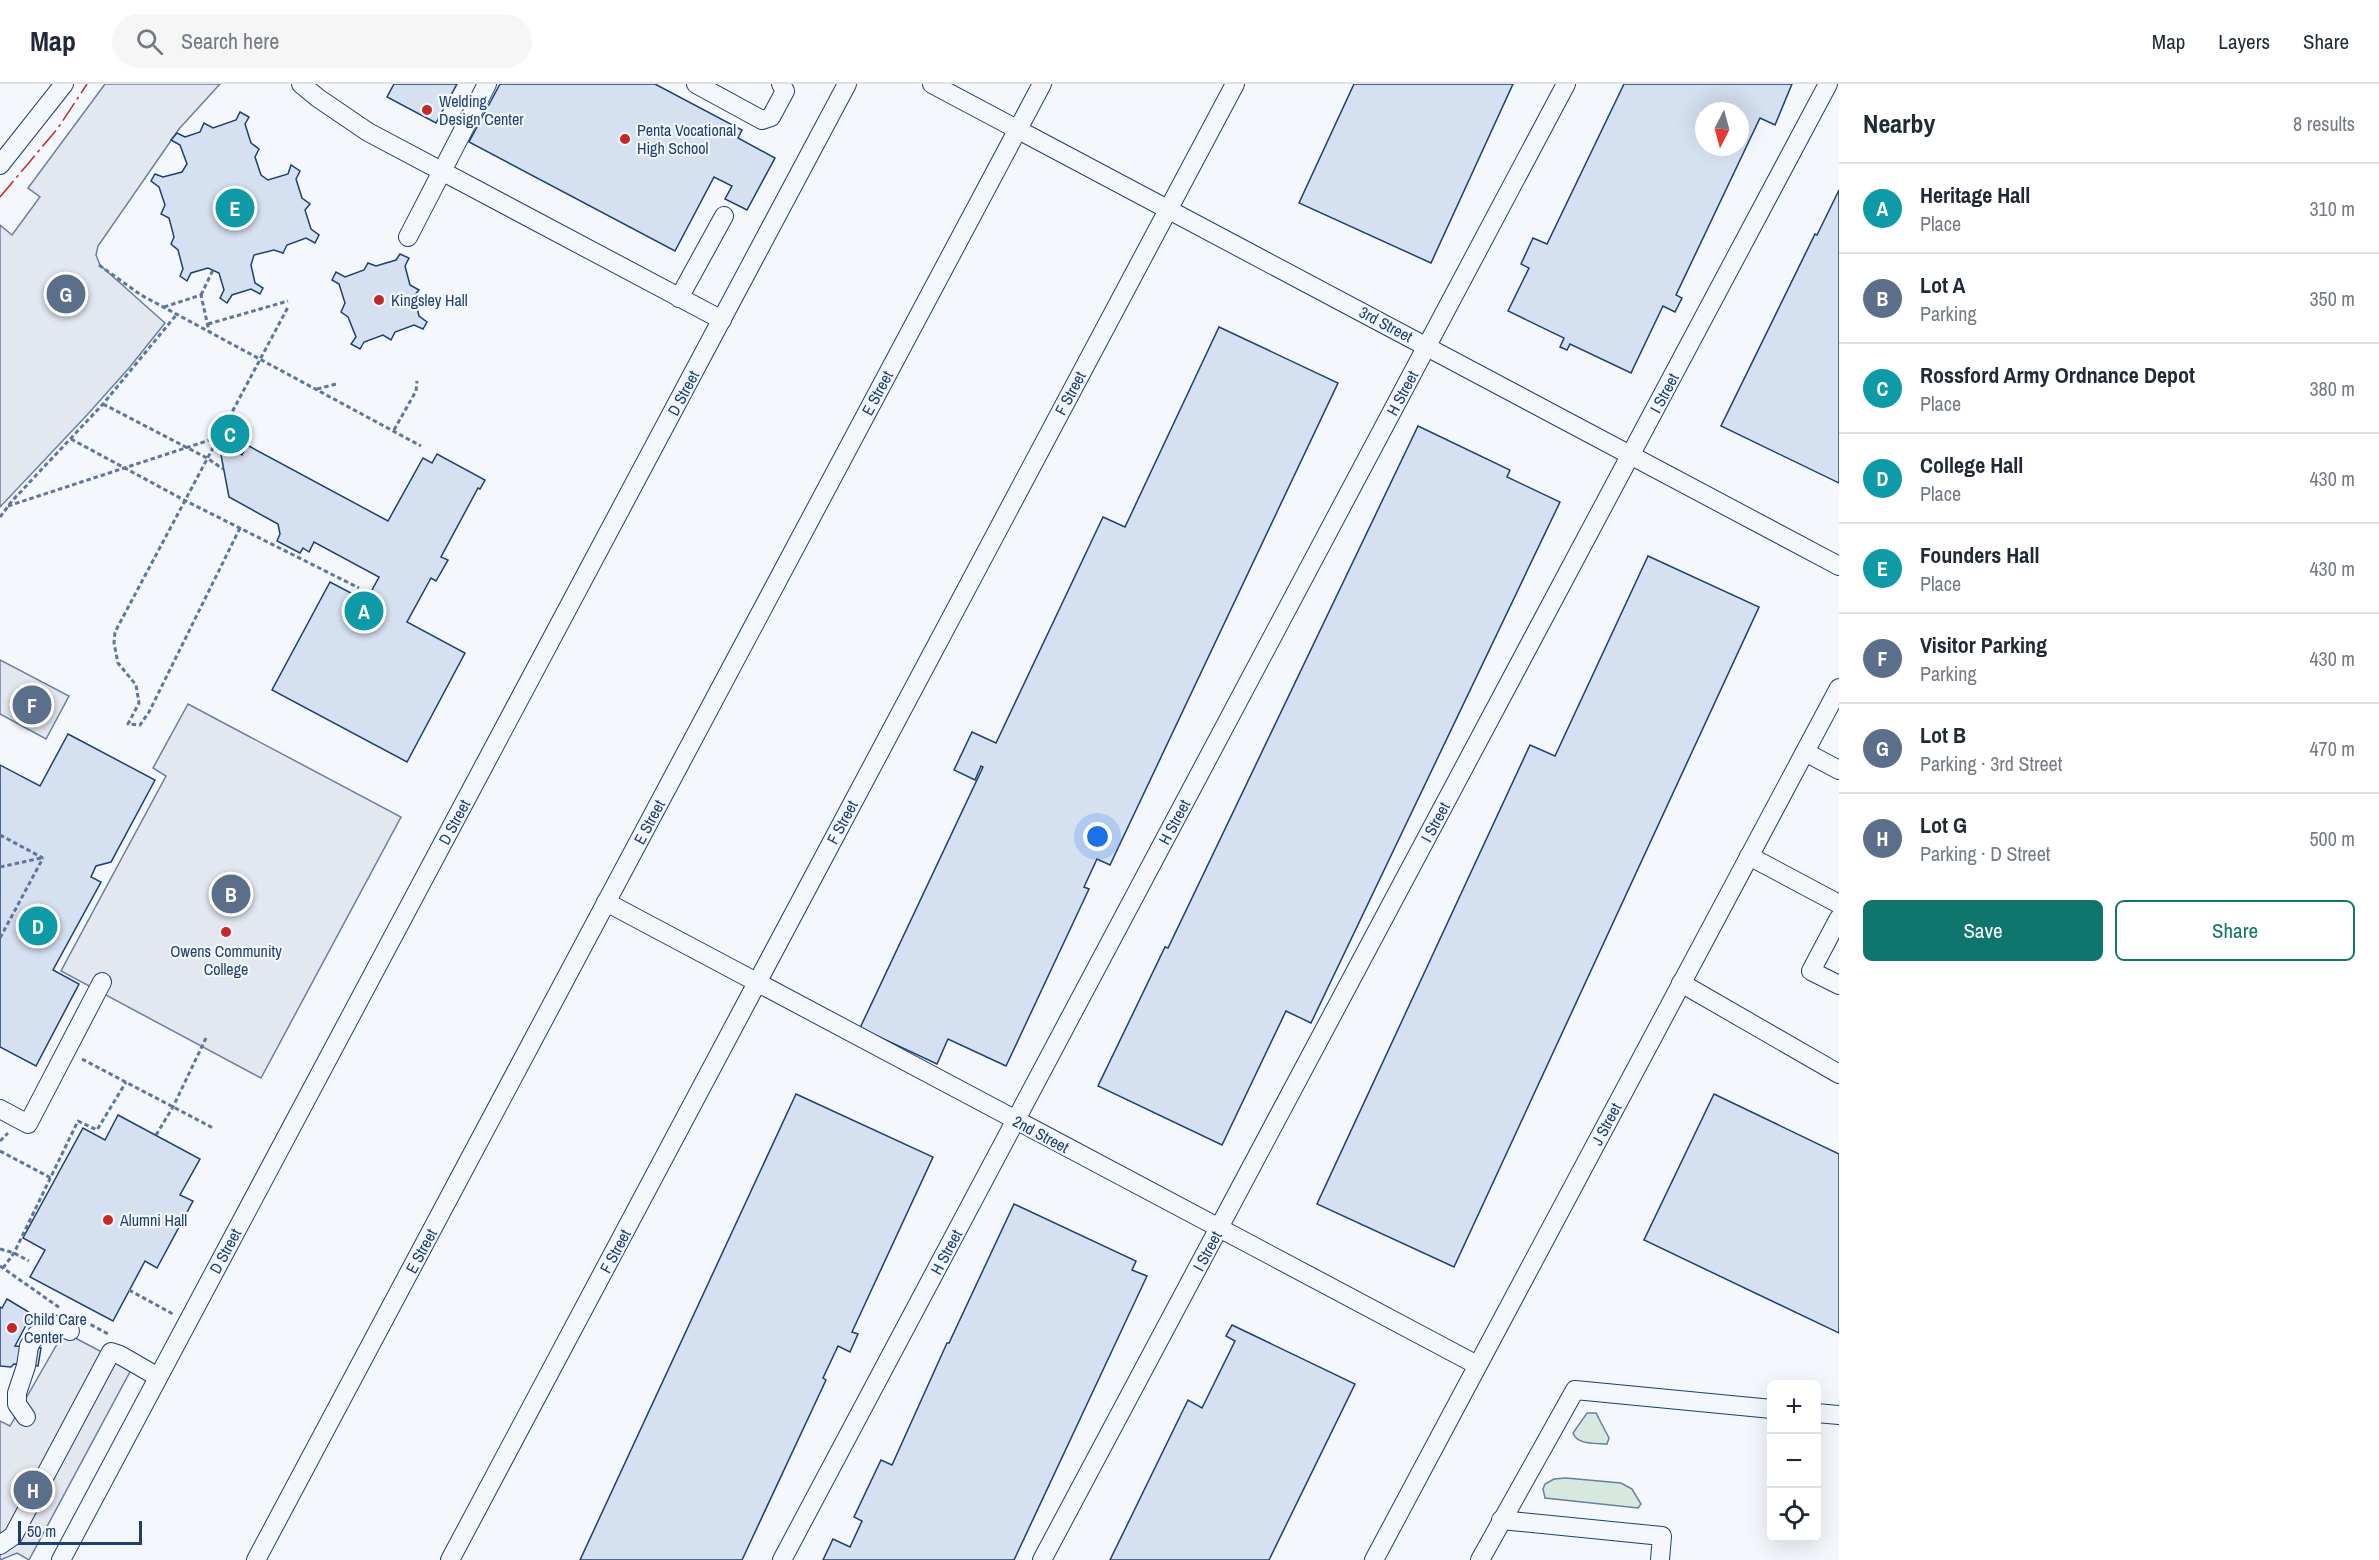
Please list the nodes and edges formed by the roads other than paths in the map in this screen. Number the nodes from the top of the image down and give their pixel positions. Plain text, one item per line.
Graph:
1 (64, 84) edge
2 (302, 84) edge
3 (487, 84) edge
4 (696, 84) edge
5 (781, 84) edge
6 (847, 84) edge
7 (932, 84) edge
8 (1042, 84) edge
9 (1235, 84) edge
10 (1566, 84) edge
11 (1828, 84) edge
12 (1017, 129) junction
13 (0, 165) edge
14 (441, 171) junction
15 (1168, 209) junction
16 (724, 216) dead end
17 (408, 237) dead end
18 (679, 298) junction
19 (722, 320) junction
20 (1427, 346) junction
21 (1631, 454) junction
22 (1839, 566) edge
23 (1839, 688) edge
24 (1805, 752) junction
25 (1839, 770) edge
26 (1749, 856) junction
27 (606, 902) junction
28 (1839, 904) edge
29 (1839, 918) edge
30 (102, 982) dead end
31 (757, 982) junction
32 (1681, 983) junction
33 (1839, 985) edge
34 (1839, 1074) edge
35 (0, 1109) edge
36 (1016, 1120) junction
37 (1219, 1229) junction
38 (70, 1331) dead end
39 (1477, 1365) junction
40 (158, 1377) junction
41 (1767, 1409) edge
42 (1821, 1413) edge
43 (1839, 1415) edge
44 (26, 1417) dead end
45 (1501, 1520) junction
46 (0, 1545) edge
47 (61, 1560) edge
48 (256, 1560) edge
49 (450, 1560) edge
50 (782, 1560) edge
51 (1042, 1560) edge
52 (1374, 1560) edge
53 (1479, 1560) edge
54 (1660, 1560) edge

1 - 13 street
2 - 14 street
3 - 14 street
4 - 5 street
6 - 19 street, D Street
7 - 12 street, 3rd Street
8 - 12 street, E Street
9 - 15 street, F Street
10 - 20 street, H Street
11 - 21 street, I Street
12 - 15 street, 3rd Street
12 - 27 street, E Street
14 - 17 street
14 - 18 street
15 - 20 street, 3rd Street
15 - 31 street, F Street
16 - 18 street
18 - 19 street
19 - 40 street, D Street
20 - 21 street, 3rd Street
20 - 36 street, H Street
21 - 22 street, 3rd Street
21 - 37 street, I Street
23 - 24 street, J Street
24 - 25 street
24 - 26 street, J Street
26 - 28 street
26 - 32 street, J Street
27 - 31 street, 2nd Street
27 - 48 street, E Street
29 - 33 street
30 - 35 street
31 - 36 street, 2nd Street
31 - 49 street, F Street
32 - 34 street
32 - 39 street, J Street
36 - 37 street, 2nd Street
36 - 50 street, H Street
37 - 39 street, 2nd Street
37 - 51 street, I Street
38 - 44 street
39 - 52 street, J Street
40 - 46 street
40 - 47 street, D Street
41 - 45 street
42 - 43 street
45 - 53 street
45 - 54 street

